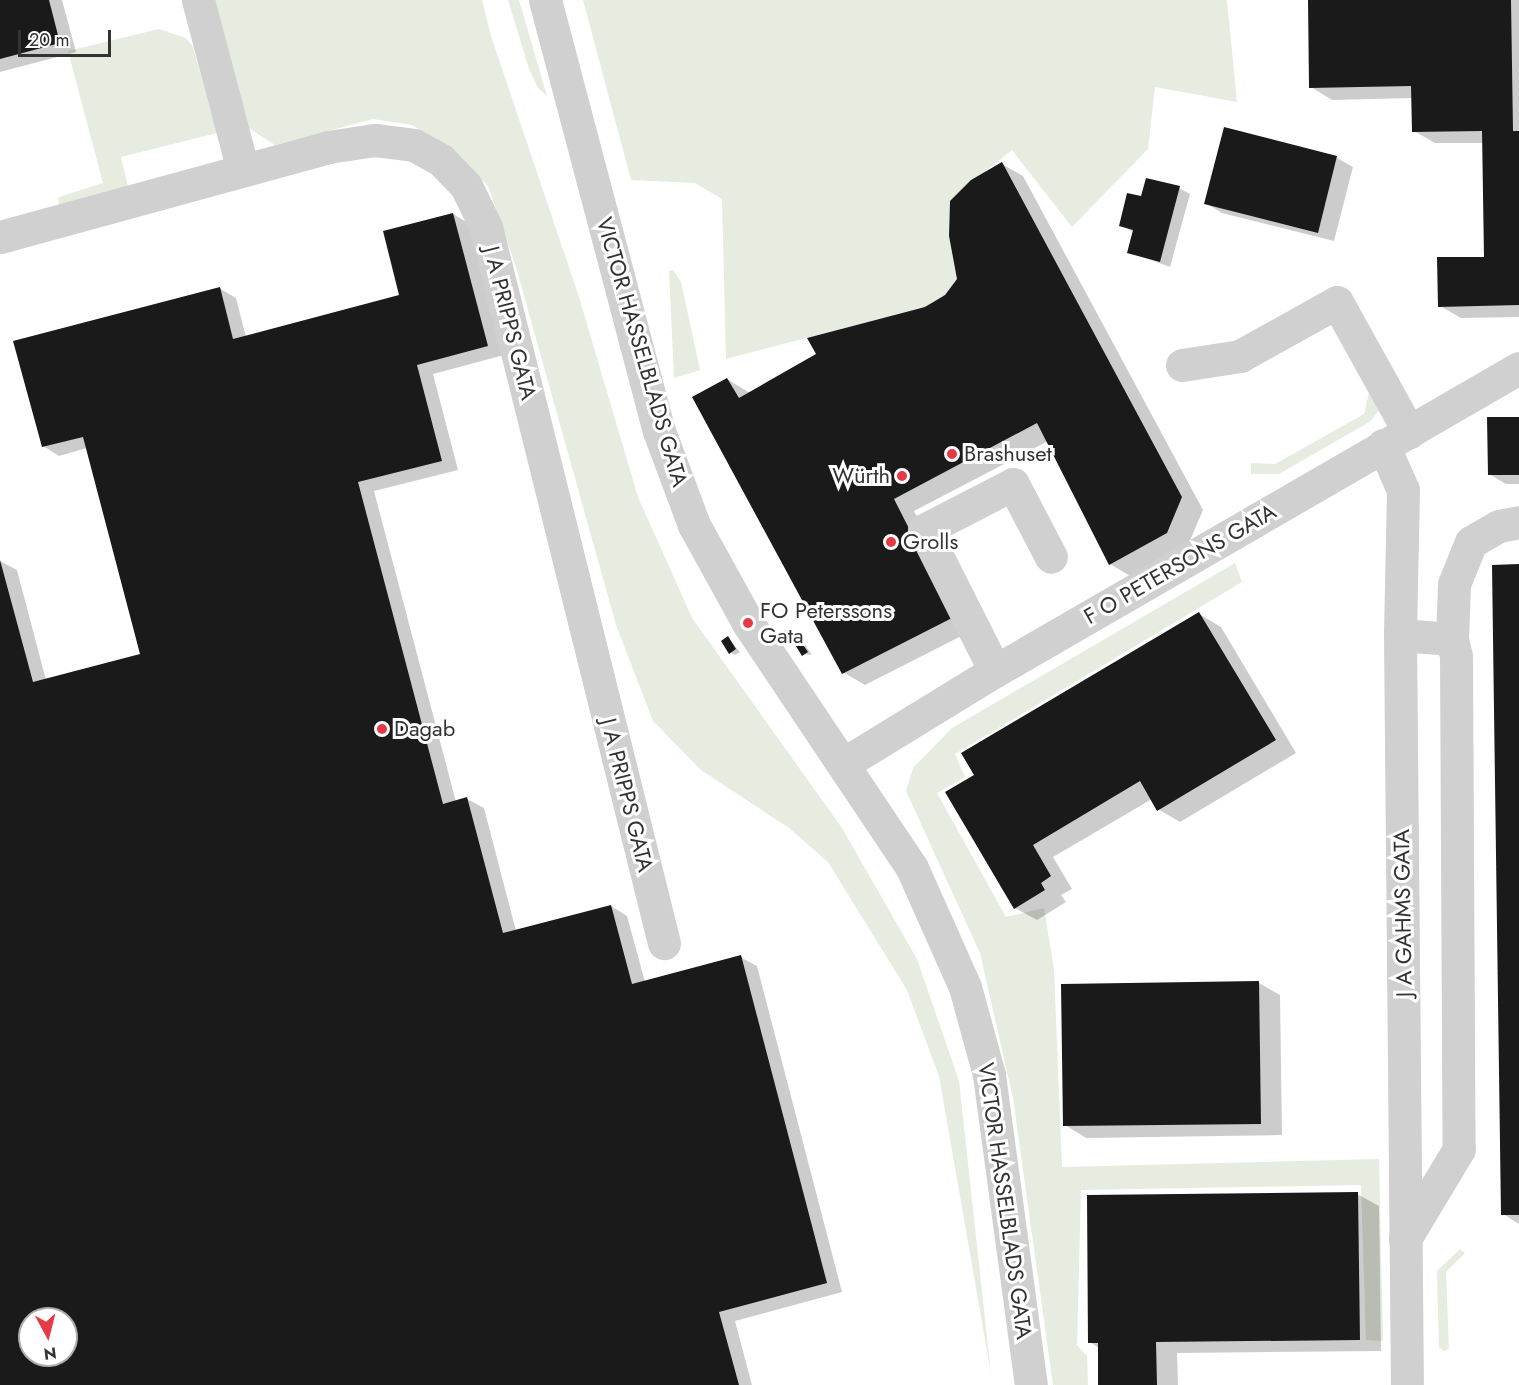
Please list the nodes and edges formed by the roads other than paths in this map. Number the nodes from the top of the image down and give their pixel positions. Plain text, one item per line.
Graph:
1 (198, 0) edge
2 (545, 0) edge
3 (243, 170) junction
4 (0, 237) edge
5 (1182, 364) dead end
6 (1519, 368) edge
7 (1396, 438) junction
8 (1519, 522) edge
9 (1051, 557) dead end
10 (1400, 635) junction
11 (1452, 639) junction
12 (995, 671) junction
13 (843, 764) junction
14 (664, 943) dead end
15 (1406, 1239) junction
16 (1031, 1385) edge
17 (1407, 1385) edge

1 - 3 street
2 - 13 street, VICTOR HASSELBLADS GATA
3 - 4 street, J A PRIPPS GATA
3 - 14 street, J A PRIPPS GATA
5 - 7 street, J A GAHMS GATA
6 - 7 street, F O PETERSONS GATA
7 - 10 street, J A GAHMS GATA
7 - 12 street, F O PETERSONS GATA
8 - 11 street
9 - 12 street
10 - 11 street
10 - 15 street, J A GAHMS GATA
11 - 15 street
12 - 13 street, F O PETERSONS GATA
13 - 16 street, VICTOR HASSELBLADS GATA
15 - 17 street, J A GAHMS GATA

